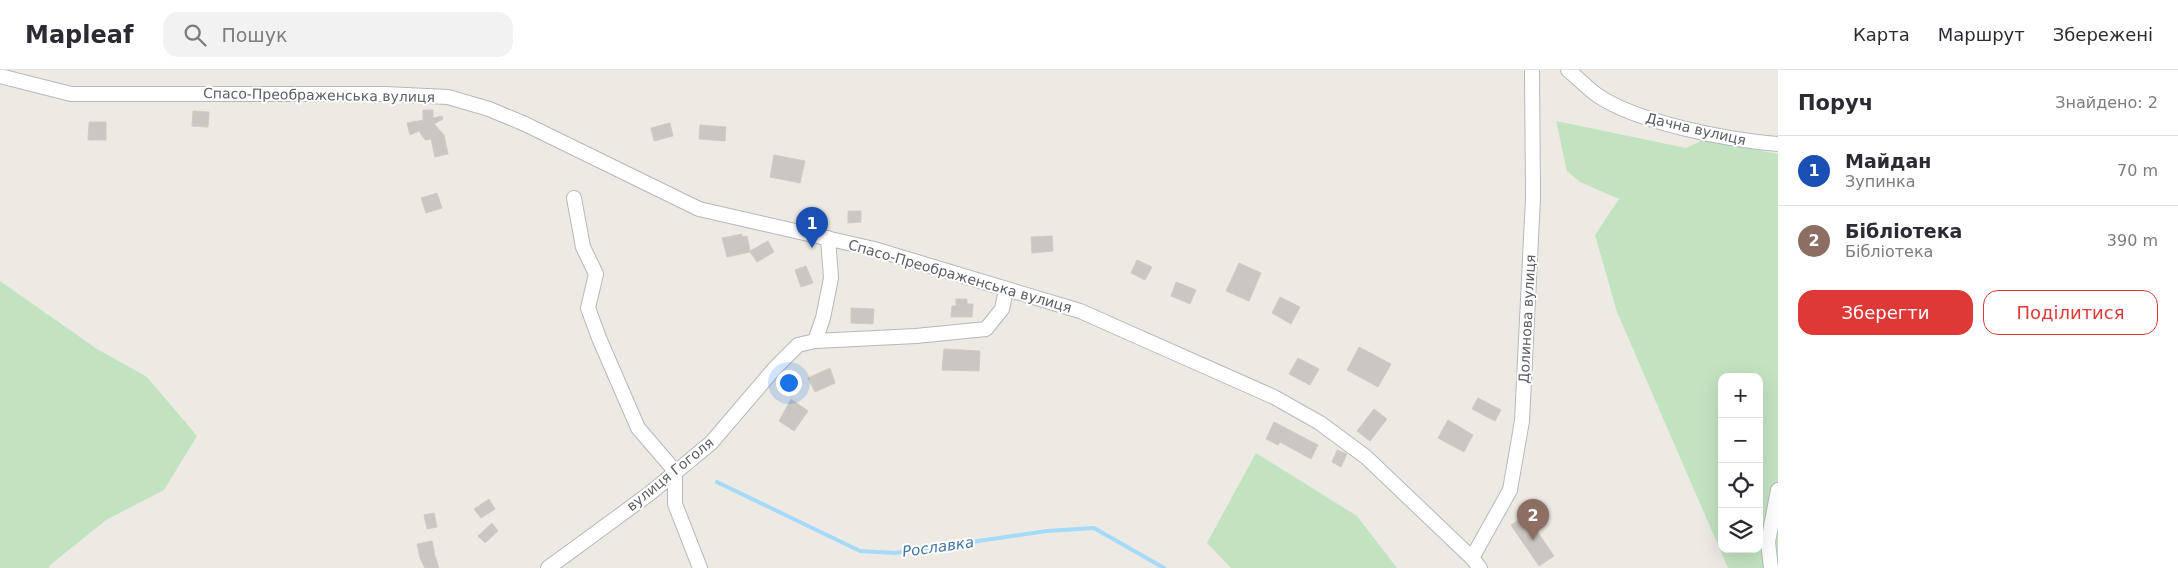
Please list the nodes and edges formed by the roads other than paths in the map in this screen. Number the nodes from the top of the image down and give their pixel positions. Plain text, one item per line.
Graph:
1 (1532, 70) edge
2 (1568, 70) edge
3 (0, 76) edge
4 (1778, 144) edge
5 (574, 198) dead end
6 (828, 238) junction
7 (1006, 290) junction
8 (815, 341) junction
9 (675, 471) junction
10 (1778, 490) edge
11 (1476, 563) edge
12 (548, 568) edge
13 (700, 568) edge
14 (1771, 568) edge

1 - 11 street, Долинова вулиця
2 - 4 street, Дачна вулиця
3 - 6 street, Спасо-Преображенська вулиця
5 - 9 street
6 - 7 street, Спасо-Преображенська вулиця
6 - 8 street
7 - 8 street
7 - 11 street, Спасо-Преображенська вулиця
8 - 9 street, вулиця Гоголя
9 - 12 street, вулиця Гоголя
9 - 13 street
10 - 14 street

